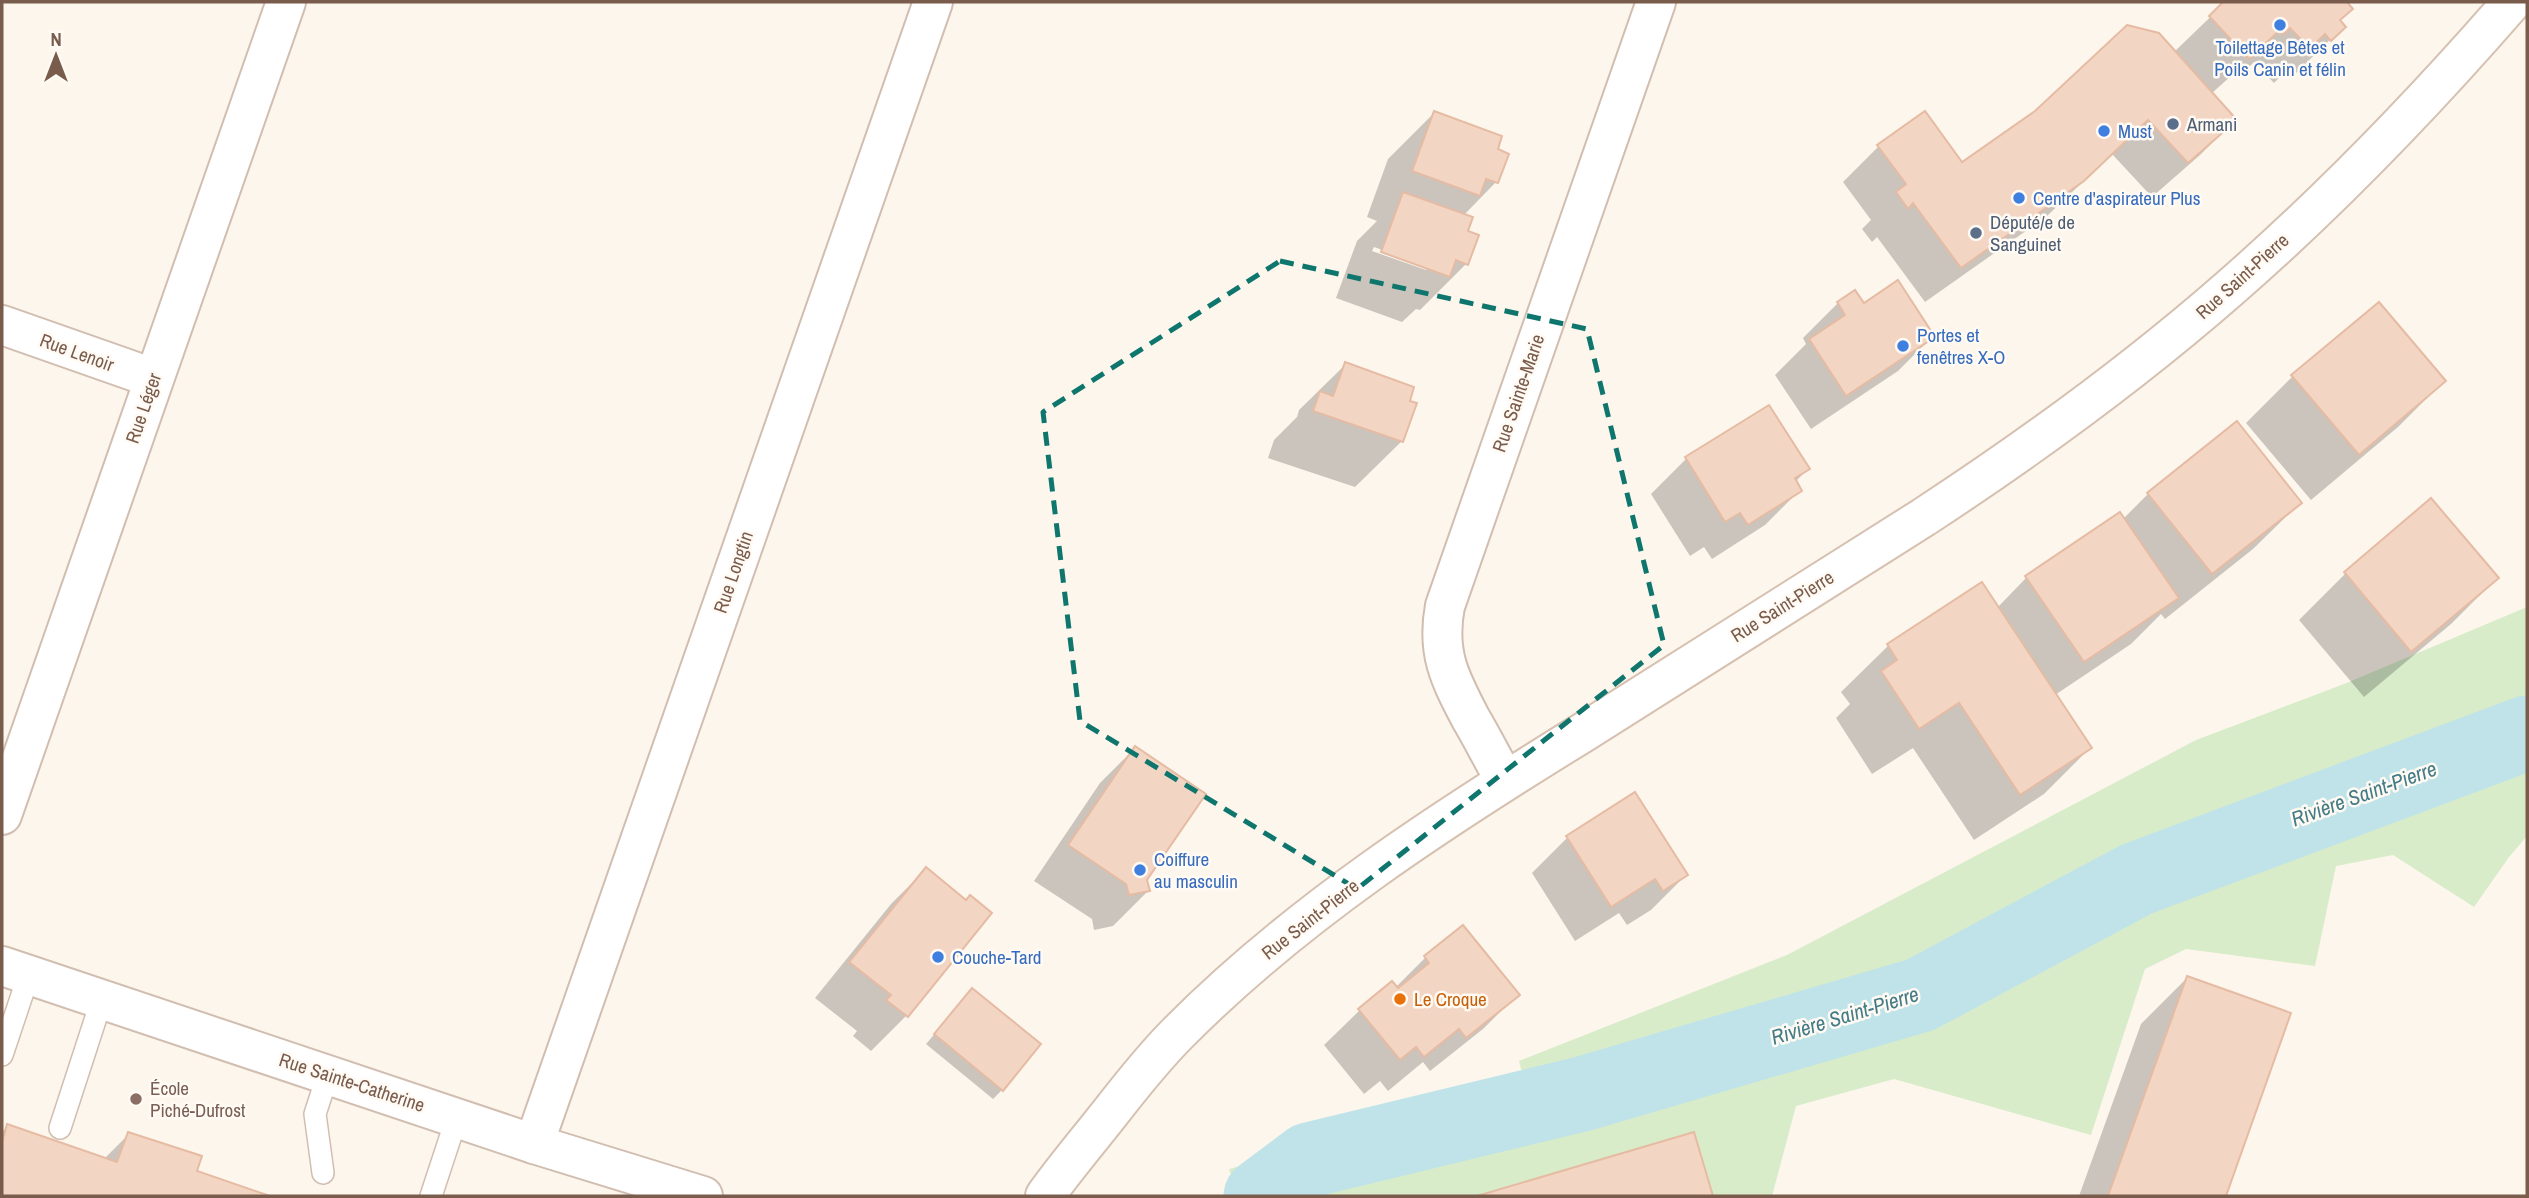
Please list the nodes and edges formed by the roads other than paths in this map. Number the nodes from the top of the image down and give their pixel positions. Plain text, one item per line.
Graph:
1 (286, 2) edge
2 (933, 2) edge
3 (1656, 2) edge
4 (2512, 2) edge
5 (2, 325) edge
6 (153, 378) junction
7 (1505, 780) junction
8 (2, 815) edge
9 (15, 970) edge
10 (102, 999) junction
11 (2, 1055) edge
12 (328, 1074) junction
13 (457, 1117) junction
14 (60, 1128) dead end
15 (534, 1144) junction
16 (323, 1173) dead end
17 (431, 1196) edge
18 (703, 1196) edge
19 (1045, 1196) edge

1 - 6 street, Rue Léger
2 - 15 street, Rue Longtin
3 - 7 street, Rue Sainte-Marie
4 - 7 street, Rue Saint-Pierre
5 - 6 street, Rue Lenoir
6 - 8 street, Rue Léger
7 - 19 street, Rue Saint-Pierre
9 - 10 street, Rue Sainte-Catherine
9 - 11 lane
10 - 12 street, Rue Sainte-Catherine
10 - 14 lane
12 - 13 street, Rue Sainte-Catherine
12 - 16 lane
13 - 15 street, Rue Sainte-Catherine
13 - 17 lane
15 - 18 street, Rue Sainte-Catherine

